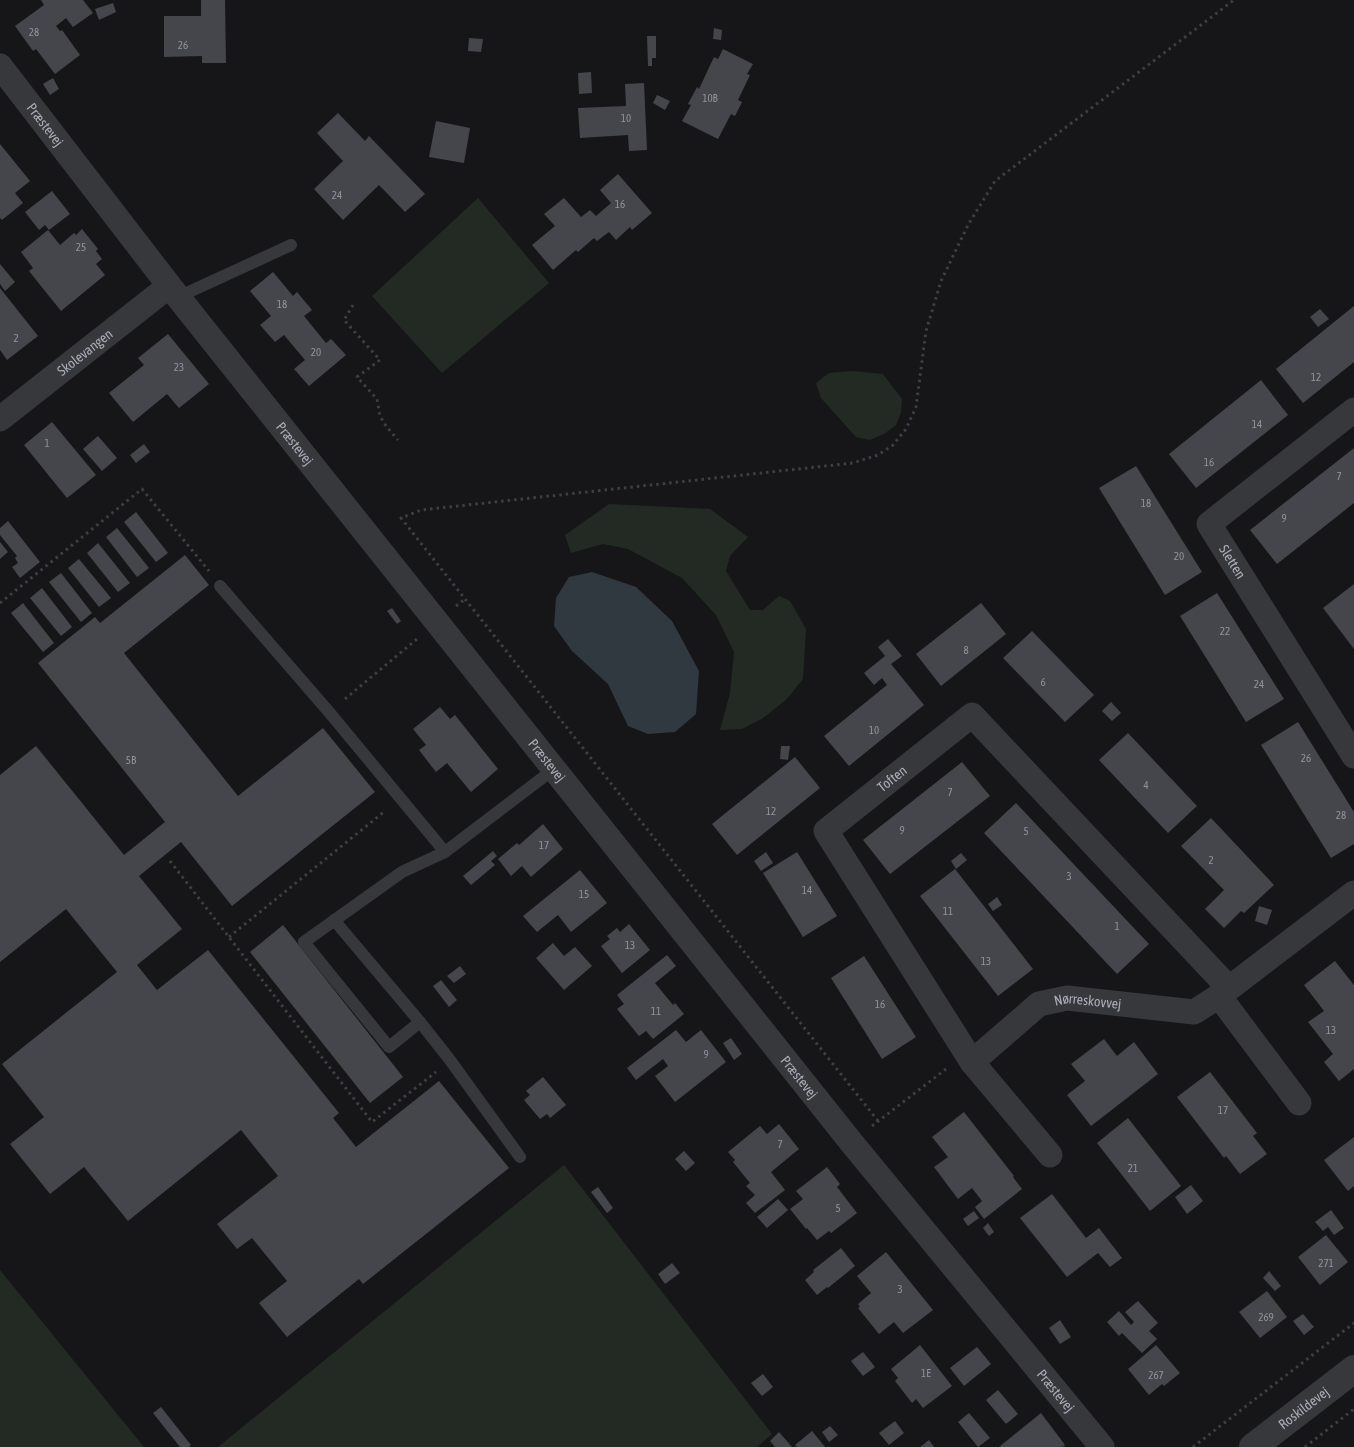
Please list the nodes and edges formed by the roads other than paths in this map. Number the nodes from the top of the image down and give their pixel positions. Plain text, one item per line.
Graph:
1 (0, 66) edge
2 (291, 245) dead end
3 (173, 292) junction
4 (1354, 410) edge
5 (0, 420) edge
6 (220, 586) road end
7 (1354, 756) edge
8 (554, 769) junction
9 (445, 852) junction
10 (1354, 893) edge
11 (334, 920) junction
12 (1224, 992) junction
13 (420, 1022) junction
14 (972, 1062) junction
15 (1299, 1103) dead end
16 (1050, 1155) dead end
17 (520, 1157) dead end
18 (1354, 1369) edge
19 (1102, 1447) edge
20 (1253, 1447) edge

1 - 3 street, Præstevej
2 - 3 lane
3 - 5 street, Skolevangen
3 - 8 street, Præstevej
4 - 7 street, Sletten
6 - 9 lane
8 - 9 lane
8 - 19 street, Præstevej
9 - 11 lane
10 - 12 street, Nørreskovvej
11 - 13 lane
11 - 13 lane
12 - 14 street, Nørreskovvej
12 - 14 street, Toften
12 - 15 street
13 - 17 lane
14 - 16 street, Toften
18 - 20 street, Roskildevej

